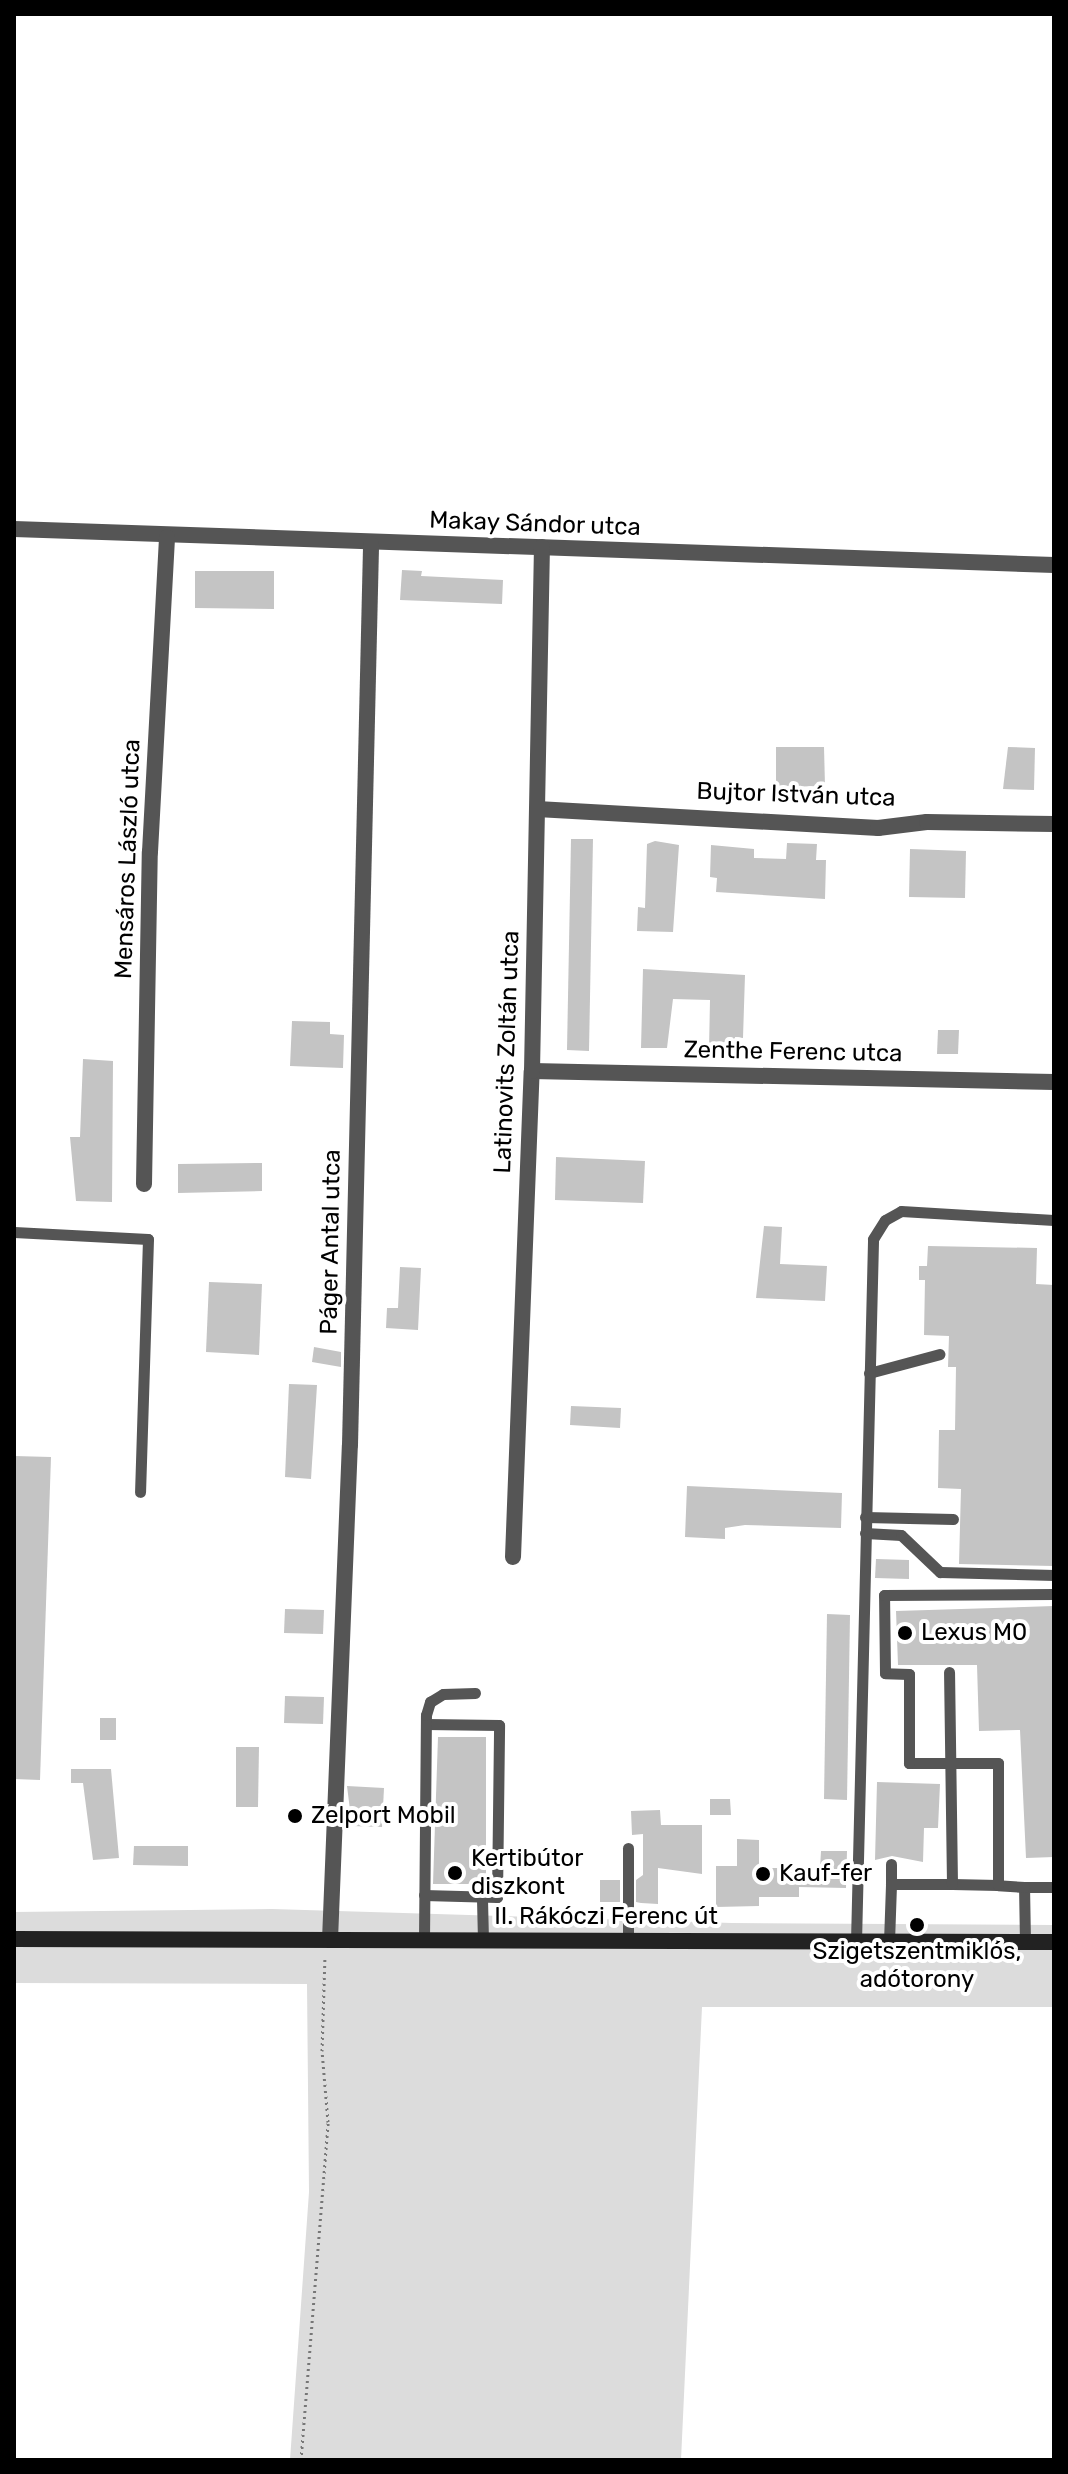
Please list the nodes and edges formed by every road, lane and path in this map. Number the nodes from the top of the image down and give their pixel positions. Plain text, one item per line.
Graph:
1 (14, 529) edge
2 (167, 537) junction
3 (371, 544) junction
4 (542, 547) junction
5 (1054, 565) edge
6 (537, 809) junction
7 (1054, 824) edge
8 (532, 1071) junction
9 (1054, 1082) edge
10 (144, 1184) dead end
11 (1054, 1220) edge
12 (14, 1232) edge
13 (940, 1354) dead end
14 (869, 1373) junction
15 (140, 1492) dead end
16 (865, 1517) junction
17 (953, 1519) dead end
18 (865, 1533) junction
19 (513, 1557) dead end
20 (1054, 1575) edge
21 (1054, 1594) edge
22 (949, 1672) dead end
23 (475, 1693) dead end
24 (426, 1724) junction
25 (951, 1763) junction
26 (628, 1848) dead end
27 (891, 1864) dead end
28 (891, 1884) junction
29 (952, 1884) junction
30 (998, 1885) junction
31 (1024, 1887) junction
32 (1054, 1887) edge
33 (424, 1895) junction
34 (482, 1899) junction
35 (14, 1939) edge
36 (327, 1940) junction
37 (424, 1940) junction
38 (628, 1940) junction
39 (483, 1941) junction
40 (856, 1942) junction
41 (889, 1942) junction
42 (1025, 1942) junction
43 (1054, 1942) edge
44 (301, 2460) edge

1 - 2 street, Makay Sándor utca
2 - 3 street, Makay Sándor utca
2 - 10 street, Mensáros László utca
3 - 4 street, Makay Sándor utca
3 - 36 street, Páger Antal utca
4 - 5 street, Makay Sándor utca
4 - 6 street, Latinovits Zoltán utca
6 - 7 street, Bujtor István utca
6 - 8 street, Latinovits Zoltán utca
8 - 9 street, Zenthe Ferenc utca
8 - 19 street, Latinovits Zoltán utca
11 - 14 lane
12 - 15 lane
13 - 14 lane
14 - 16 lane
16 - 17 lane
16 - 18 lane
18 - 20 lane
18 - 40 lane
21 - 25 lane
22 - 25 lane
23 - 24 lane
24 - 33 lane
24 - 34 lane
25 - 29 lane
25 - 30 lane
26 - 38 lane
27 - 28 lane
28 - 29 lane
28 - 41 lane
29 - 30 lane
30 - 31 lane
31 - 32 lane
31 - 42 lane
33 - 34 lane
33 - 37 lane
34 - 39 lane
35 - 36 main road, II. Rákóczi Ferenc út
36 - 37 main road, II. Rákóczi Ferenc út
36 - 44 path
37 - 39 main road, II. Rákóczi Ferenc út
38 - 39 main road, II. Rákóczi Ferenc út
38 - 40 main road, II. Rákóczi Ferenc út
40 - 41 main road, II. Rákóczi Ferenc út
41 - 42 main road, II. Rákóczi Ferenc út
42 - 43 main road, II. Rákóczi Ferenc út

